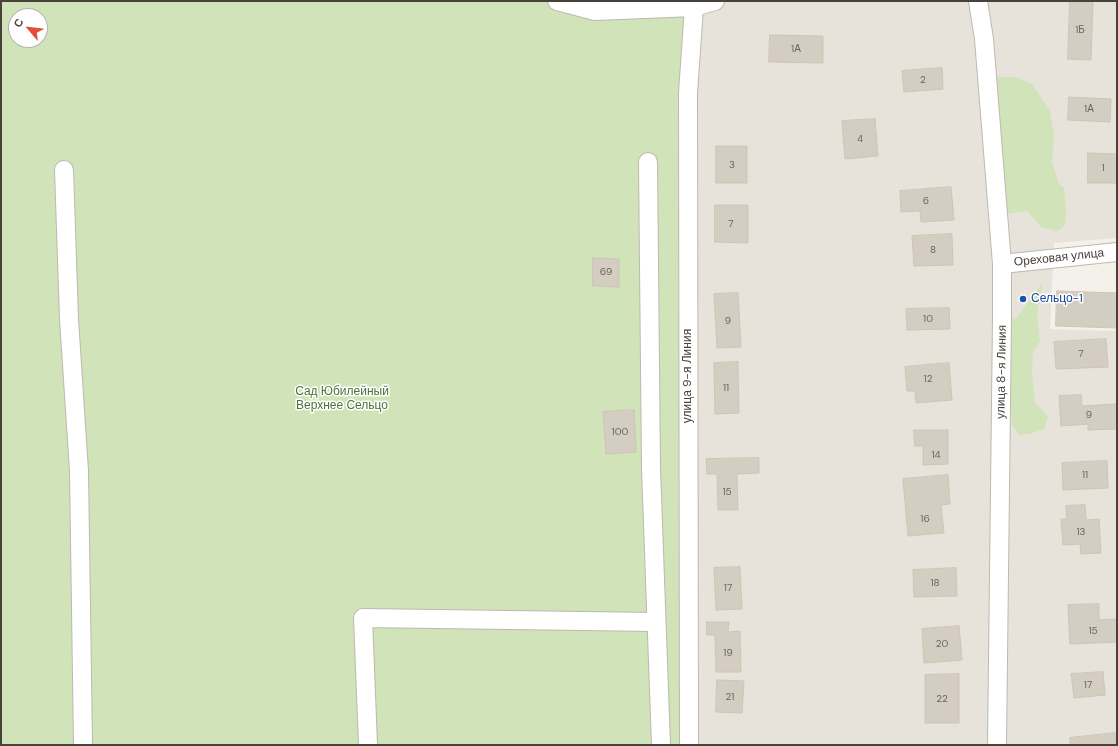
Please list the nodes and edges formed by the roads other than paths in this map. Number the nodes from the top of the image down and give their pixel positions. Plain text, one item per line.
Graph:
1 (557, 1) edge
2 (715, 1) edge
3 (978, 1) edge
4 (676, 4) edge
5 (694, 7) junction
6 (648, 162) dead end
7 (64, 170) dead end
8 (1117, 252) edge
9 (1002, 264) junction
10 (656, 622) junction
11 (83, 745) edge
12 (368, 745) edge
13 (661, 745) edge
14 (689, 745) edge
15 (997, 745) edge

1 - 4 street
2 - 5 street
3 - 9 street, улица 8-я Линия
4 - 5 street
5 - 14 street, улица 9-я Линия
6 - 10 street
7 - 11 street
8 - 9 street, Ореховая улица
9 - 15 street, улица 8-я Линия
10 - 12 street
10 - 13 street

